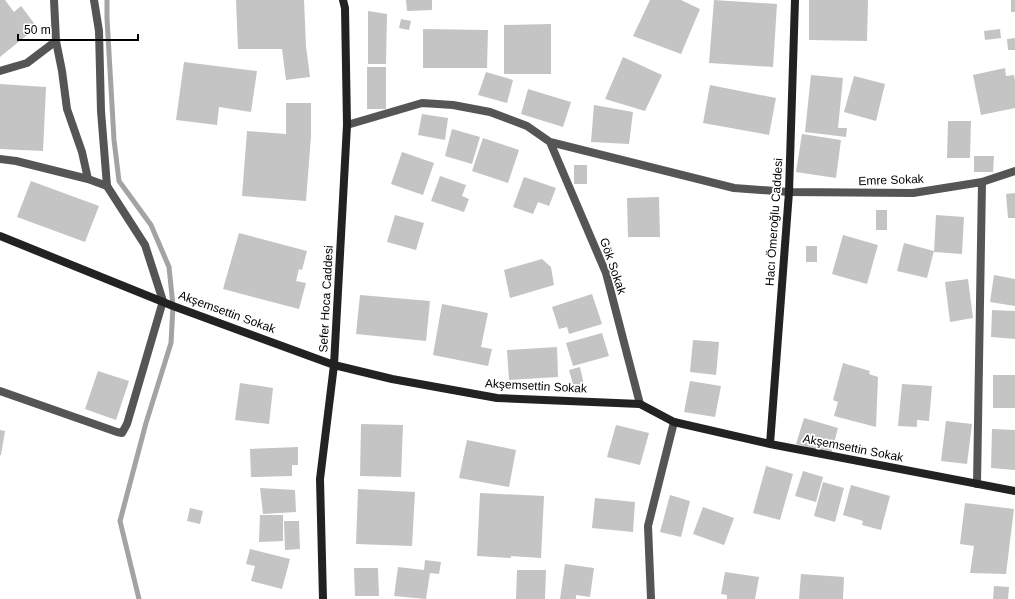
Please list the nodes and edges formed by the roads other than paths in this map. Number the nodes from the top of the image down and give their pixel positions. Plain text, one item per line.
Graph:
1 (54, 0) edge
2 (94, 0) edge
3 (343, 0) edge
4 (795, 0) edge
5 (56, 41) junction
6 (0, 71) edge
7 (347, 125) junction
8 (550, 142) junction
9 (0, 159) edge
10 (1015, 171) edge
11 (88, 179) junction
12 (982, 182) junction
13 (107, 186) junction
14 (789, 192) junction
15 (0, 236) edge
16 (163, 301) junction
17 (334, 365) junction
18 (0, 391) edge
19 (640, 404) junction
20 (674, 422) junction
21 (770, 444) junction
22 (977, 484) junction
23 (1015, 491) edge
24 (324, 599) edge
25 (651, 599) edge

1 - 5 street
2 - 13 street
3 - 7 street, Sefer Hoca Caddesi
4 - 14 street, Hacı Ömeroğlu Caddesi
5 - 6 street
5 - 11 street
7 - 8 street
7 - 17 street, Sefer Hoca Caddesi
8 - 14 street
8 - 19 street, Gök Sokak
9 - 11 street
10 - 12 street, Emre Sokak
11 - 13 street
12 - 14 street, Emre Sokak
12 - 22 street
13 - 16 street
14 - 21 street, Hacı Ömeroğlu Caddesi
15 - 16 street, Akşemsettin Sokak
16 - 17 street, Akşemsettin Sokak
16 - 18 street
17 - 19 street, Akşemsettin Sokak
17 - 24 street, Sefer Hoca Caddesi
19 - 20 street, Akşemsettin Sokak
20 - 21 street, Akşemsettin Sokak
20 - 25 street
21 - 22 street, Akşemsettin Sokak
22 - 23 street, Akşemsettin Sokak

